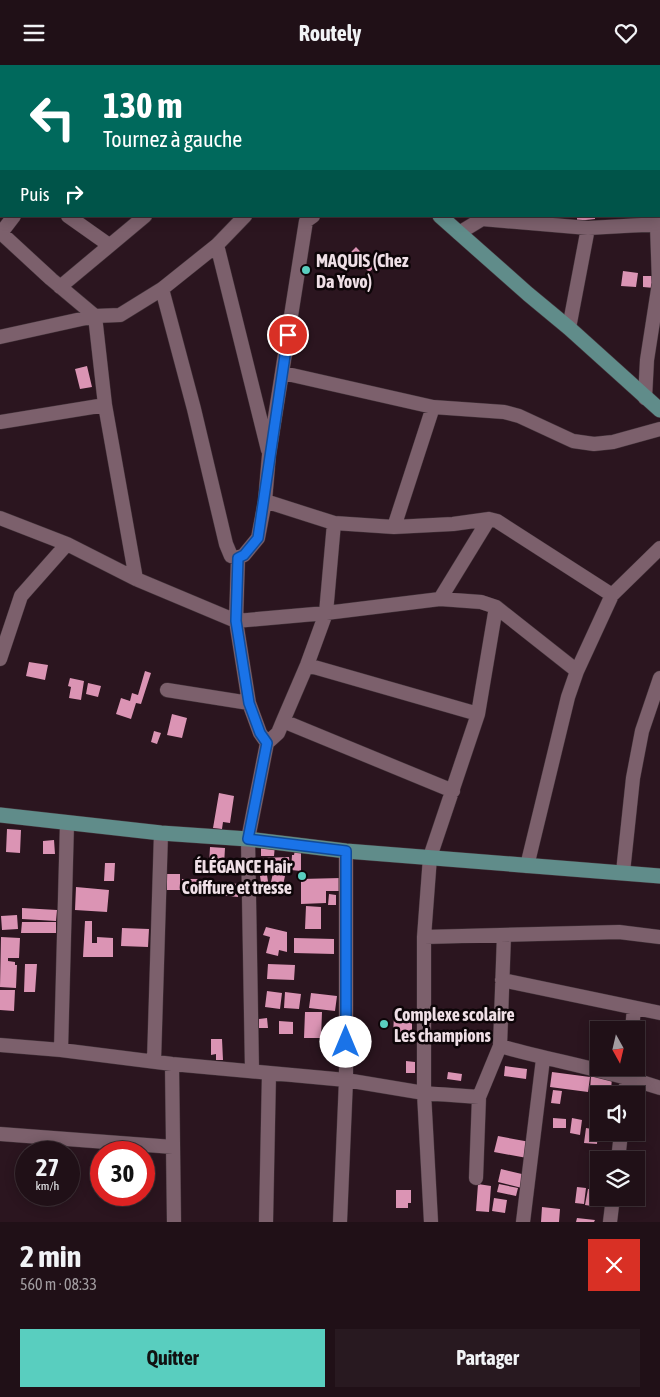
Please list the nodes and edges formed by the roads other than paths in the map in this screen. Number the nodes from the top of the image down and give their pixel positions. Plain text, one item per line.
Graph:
1 (13, 217) edge
2 (143, 217) edge
3 (244, 217) edge
4 (441, 217) edge
5 (74, 218) edge
6 (306, 218) edge
7 (482, 218) edge
8 (658, 225) edge
9 (588, 228) junction
10 (0, 233) edge
11 (459, 233) junction
12 (109, 245) junction
13 (217, 245) junction
14 (659, 283) edge
15 (60, 287) junction
16 (162, 289) junction
17 (95, 316) junction
18 (569, 328) junction
19 (0, 337) edge
20 (653, 361) edge
21 (283, 373) junction
22 (645, 397) junction
23 (104, 405) junction
24 (433, 407) junction
25 (660, 410) edge
26 (0, 422) edge
27 (660, 429) edge
28 (269, 455) junction
29 (265, 501) junction
30 (0, 518) edge
31 (489, 519) junction
32 (334, 523) junction
33 (394, 527) junction
34 (67, 545) junction
35 (660, 547) edge
36 (238, 558) junction
37 (136, 579) junction
38 (612, 595) junction
39 (440, 599) junction
40 (496, 607) junction
41 (326, 613) junction
42 (236, 621) junction
43 (0, 659) edge
44 (307, 665) junction
45 (577, 671) junction
46 (660, 678) edge
47 (167, 690) dead end
48 (249, 703) junction
49 (478, 714) junction
50 (283, 721) junction
51 (267, 743) junction
52 (453, 791) junction
53 (0, 815) edge
54 (67, 823) junction
55 (161, 833) junction
56 (248, 839) junction
57 (346, 851) junction
58 (430, 857) junction
59 (527, 866) junction
60 (623, 872) junction
61 (660, 876) edge
62 (504, 935) junction
63 (424, 937) junction
64 (660, 937) edge
65 (502, 980) junction
66 (634, 1007) junction
67 (660, 1013) edge
68 (633, 1021) edge
69 (0, 1045) edge
70 (500, 1046) junction
71 (61, 1050) junction
72 (543, 1059) junction
73 (154, 1061) junction
74 (172, 1064) junction
75 (590, 1066) edge
76 (252, 1071) junction
77 (269, 1073) junction
78 (636, 1076) edge
79 (346, 1080) junction
80 (660, 1088) edge
81 (424, 1093) junction
82 (479, 1097) junction
83 (0, 1134) edge
84 (173, 1147) junction
85 (476, 1178) dead end
86 (612, 1206) edge
87 (174, 1222) edge
88 (266, 1222) edge
89 (340, 1222) edge
90 (430, 1222) edge
91 (523, 1222) edge
92 (610, 1222) edge

1 - 10 street
2 - 12 street
3 - 13 street
4 - 11 main road
5 - 12 street
6 - 21 street
7 - 9 street
7 - 11 street
8 - 9 street
8 - 14 street
9 - 18 street
10 - 15 street
11 - 18 main road
12 - 15 street
13 - 16 street
13 - 28 street
14 - 20 street
15 - 17 street
16 - 17 street
16 - 36 street
17 - 19 street
17 - 23 street
18 - 22 main road
20 - 22 street
21 - 24 street
21 - 28 street
22 - 25 main road
23 - 26 street
23 - 37 street
24 - 27 street
24 - 33 street
28 - 29 street
29 - 32 street
29 - 36 street
30 - 34 street
31 - 33 street
31 - 38 street
31 - 39 street
32 - 33 street
32 - 41 street
34 - 37 street
34 - 43 street
35 - 38 street
36 - 42 street
37 - 42 street
38 - 45 street
39 - 40 street
39 - 41 street
40 - 45 street
40 - 49 street
41 - 42 street
41 - 44 street
42 - 48 street
44 - 49 street
44 - 50 street
45 - 59 street
46 - 60 street
47 - 48 street
48 - 51 street
49 - 52 street
50 - 51 street
50 - 52 street
51 - 56 street
52 - 58 street
53 - 54 main road
54 - 55 main road
54 - 71 street
55 - 56 main road
55 - 73 street
56 - 57 main road
56 - 76 street
57 - 58 main road
57 - 79 street
58 - 59 main road
58 - 63 street
59 - 60 main road
60 - 61 main road
62 - 63 street
62 - 64 street
62 - 65 street
63 - 81 street
65 - 66 street
65 - 70 street
66 - 67 street
66 - 68 street
69 - 71 street
70 - 72 street
70 - 82 street
71 - 73 street
72 - 75 street
72 - 91 street
73 - 74 street
74 - 76 street
74 - 84 street
76 - 77 street
77 - 79 street
77 - 88 street
78 - 80 street
79 - 81 street
79 - 89 street
81 - 82 street
81 - 90 street
82 - 85 street
83 - 84 street
84 - 87 street
86 - 92 street

